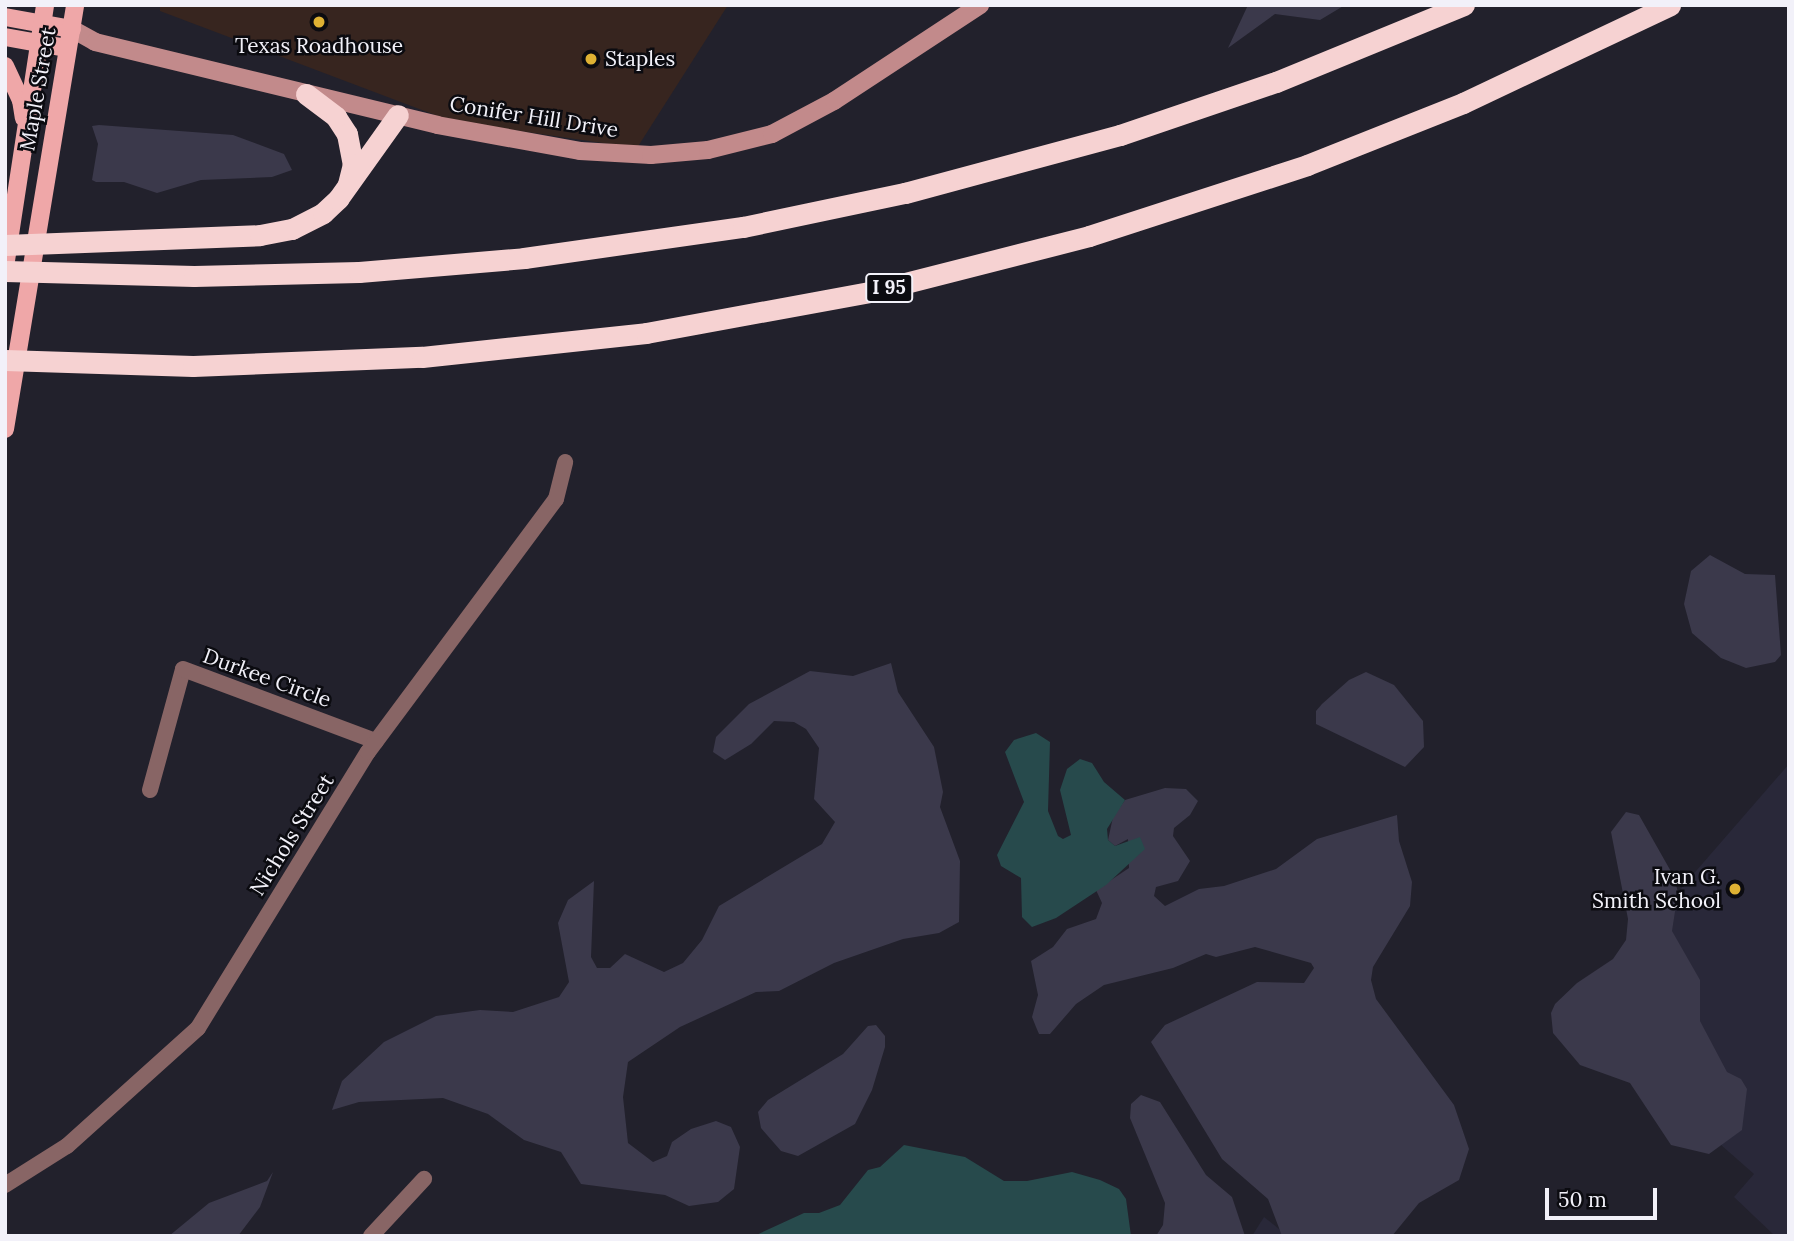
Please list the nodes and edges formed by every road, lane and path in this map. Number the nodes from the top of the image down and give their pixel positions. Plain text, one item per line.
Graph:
1 (45, 5) edge
2 (75, 5) edge
3 (980, 5) edge
4 (1464, 5) edge
5 (1670, 5) edge
6 (5, 17) edge
7 (72, 29) junction
8 (40, 34) junction
9 (5, 37) edge
10 (95, 41) junction
11 (67, 47) junction
12 (5, 66) edge
13 (306, 94) junction
14 (398, 115) junction
15 (26, 136) junction
16 (343, 192) junction
17 (5, 245) edge
18 (5, 269) edge
19 (5, 360) edge
20 (5, 429) edge
21 (565, 462) dead end
22 (376, 741) junction
23 (150, 790) dead end
24 (424, 1179) dead end
25 (5, 1185) edge
26 (371, 1236) edge

1 - 8 main road, Maple Street
2 - 7 main road, Maple Street
3 - 14 street, Conifer Hill Drive
4 - 18 highway
5 - 19 highway, I 95
6 - 8 main road
7 - 8 main road
7 - 10 street
7 - 11 main road, Maple Street
8 - 9 main road
8 - 11 main road
8 - 15 main road, Maple Street
10 - 11 street
10 - 13 street, Conifer Hill Drive
11 - 20 main road, Maple Street
12 - 15 main road
13 - 14 street, Conifer Hill Drive
13 - 16 highway
14 - 16 highway
15 - 18 main road, Maple Street
16 - 17 highway
21 - 22 street, Nichols Street
22 - 23 street, Durkee Circle
22 - 25 street, Nichols Street
24 - 26 street

